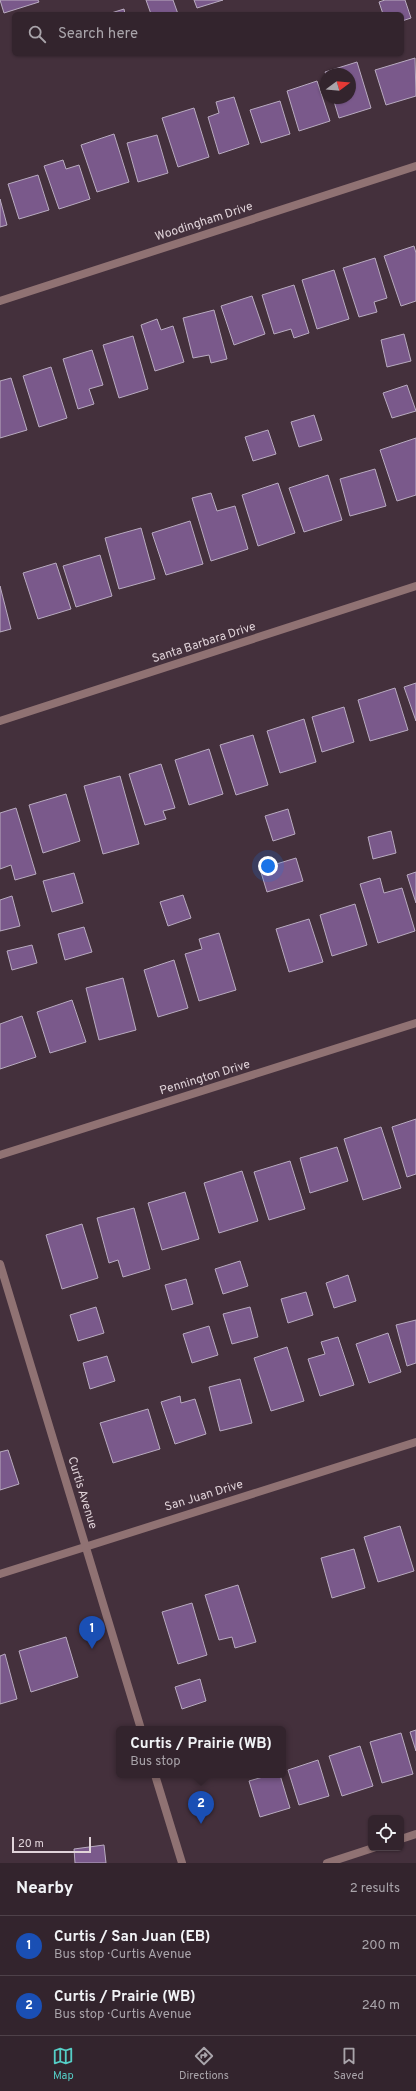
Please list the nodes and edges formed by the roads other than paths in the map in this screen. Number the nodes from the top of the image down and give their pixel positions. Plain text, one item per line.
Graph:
1 (416, 166) edge
2 (0, 300) edge
3 (416, 586) edge
4 (0, 721) edge
5 (416, 1023) edge
6 (0, 1155) edge
7 (0, 1264) edge
8 (416, 1442) edge
9 (86, 1546) junction
10 (0, 1574) edge
11 (140, 1726) edge
12 (157, 1778) edge
13 (416, 1834) edge
14 (404, 1838) edge
15 (368, 1850) edge
16 (182, 1863) edge
17 (327, 1863) edge

1 - 2 street, Woodingham Drive
3 - 4 street, Santa Barbara Drive
5 - 6 street, Pennington Drive
7 - 9 street, Curtis Avenue
8 - 9 street, San Juan Drive
9 - 10 street, San Juan Drive
9 - 11 street, Curtis Avenue
12 - 16 street
13 - 14 street
15 - 17 street

